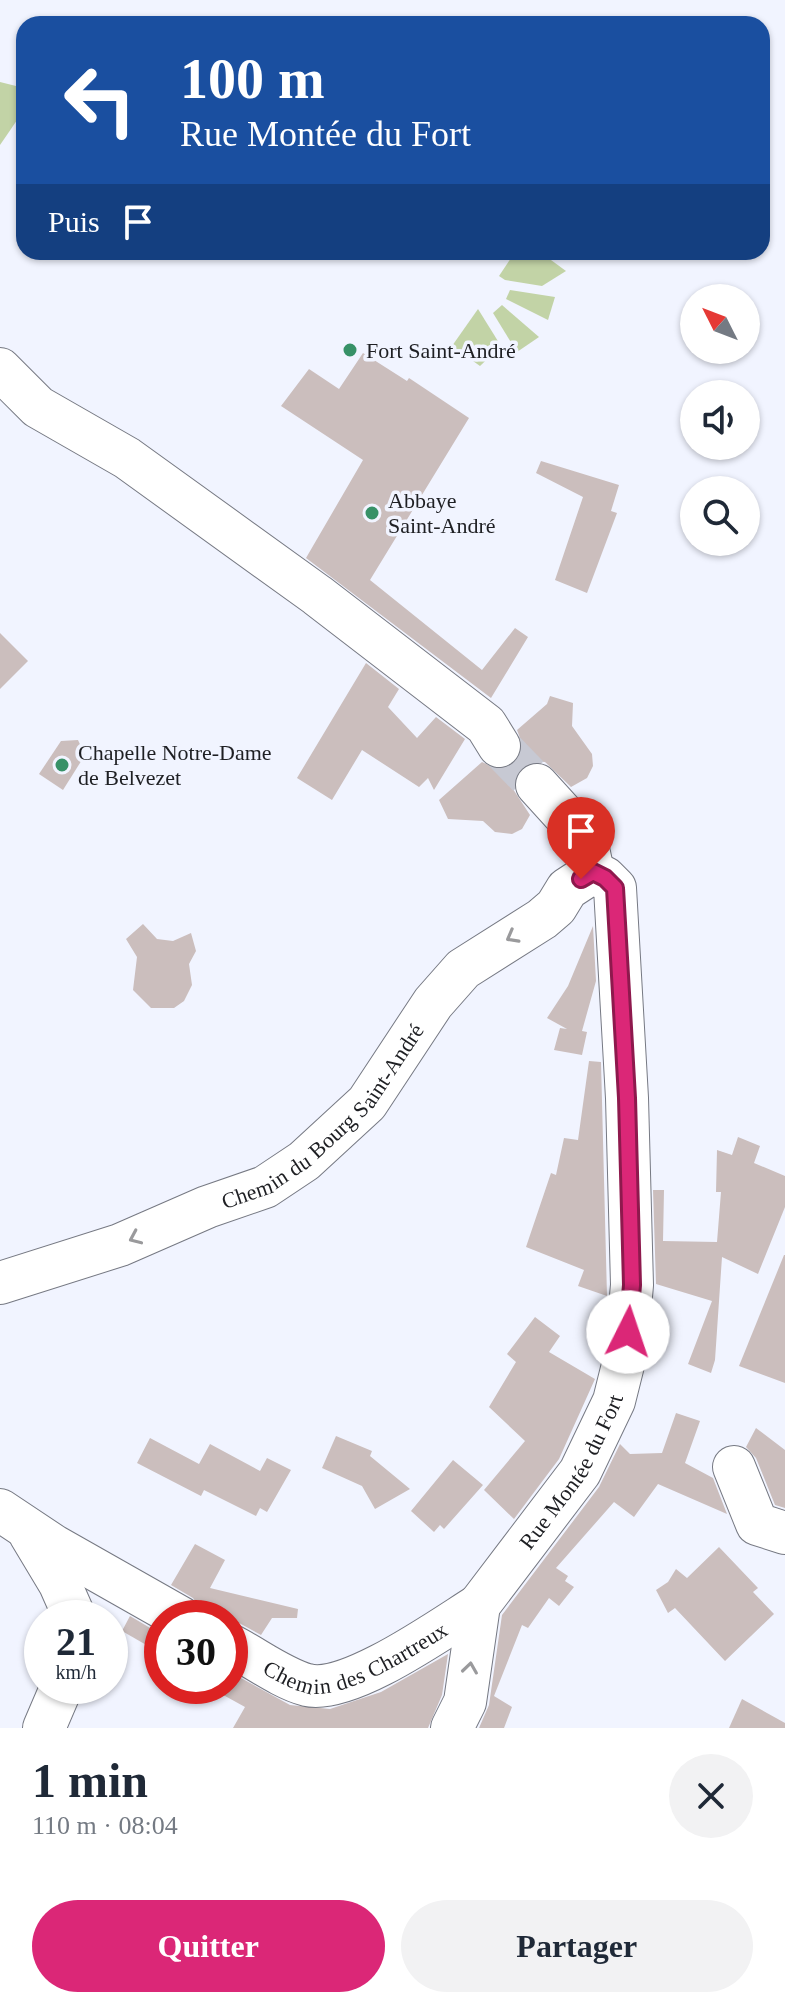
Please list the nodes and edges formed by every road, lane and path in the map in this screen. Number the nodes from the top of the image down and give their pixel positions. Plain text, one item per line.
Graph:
1 (0, 369) edge
2 (499, 746) tunnel mouth
3 (537, 785) tunnel mouth
4 (593, 872) junction
5 (0, 1283) edge
6 (734, 1467) dead end
7 (13, 1520) edge
8 (785, 1533) edge
9 (67, 1600) edge
10 (150, 1600) edge
11 (479, 1605) junction
12 (248, 1654) edge
13 (54, 1704) edge
14 (44, 1728) edge
15 (452, 1728) edge

1 - 2 street
3 - 4 street
4 -> 5 street, Chemin du Bourg Saint-André
4 - 11 street, Rue Montée du Fort
6 - 8 street
7 - 9 street
7 - 10 street
11 - 12 street, Chemin des Chartreux
15 -> 11 street, Rue Montée du Fort
13 - 14 street

